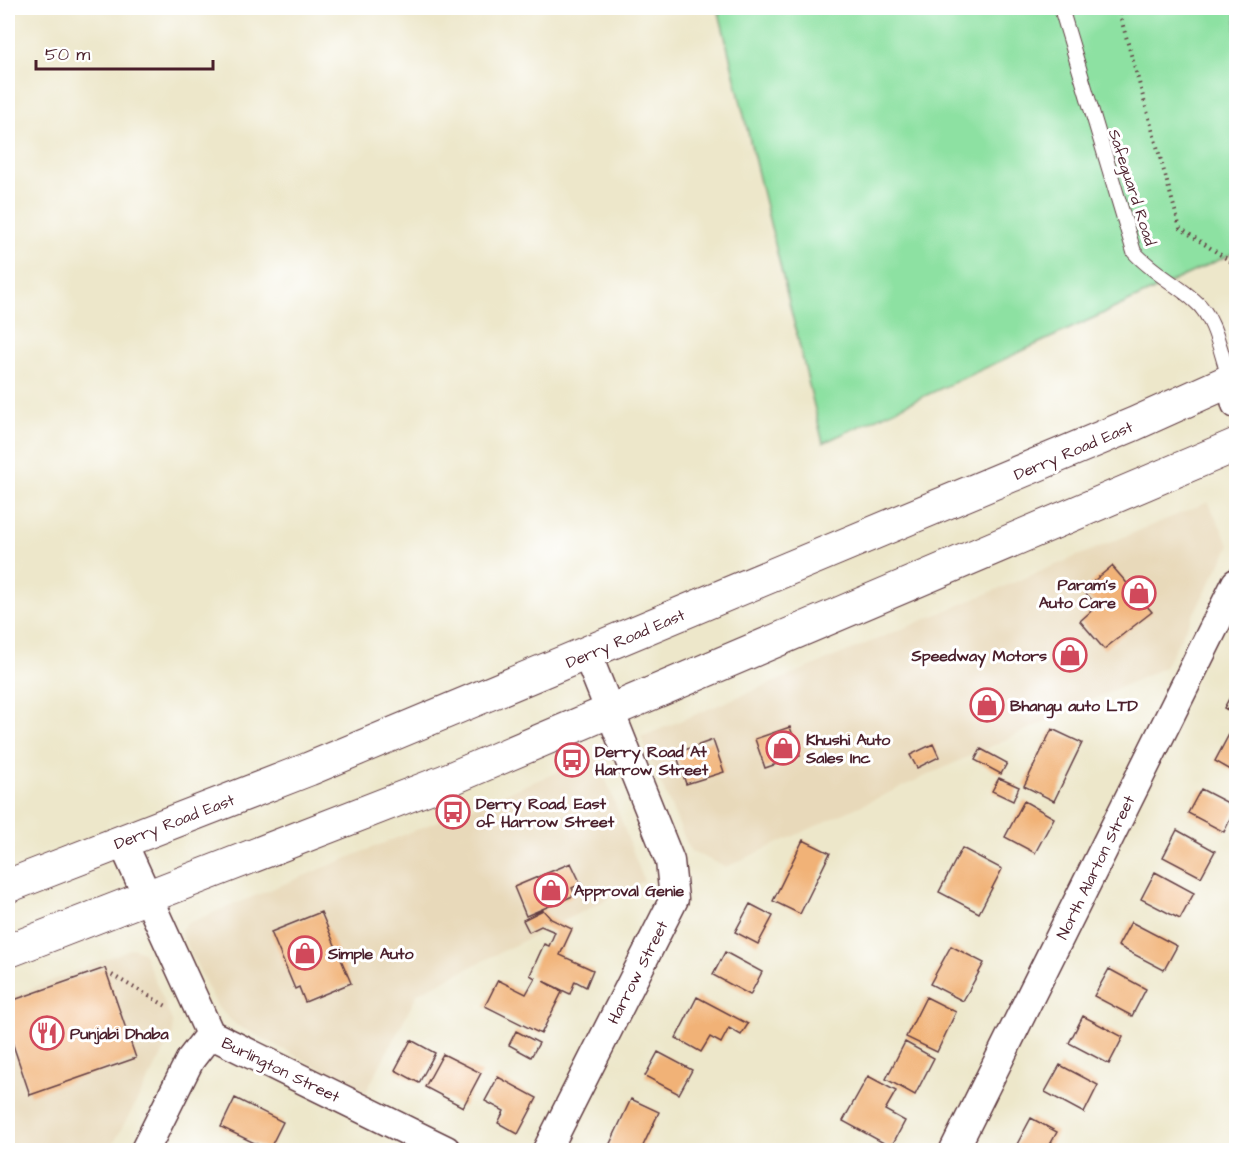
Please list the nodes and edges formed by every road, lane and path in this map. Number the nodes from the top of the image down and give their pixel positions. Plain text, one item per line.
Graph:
1 (1061, 8) edge
2 (1118, 8) edge
3 (1236, 266) edge
4 (1234, 387) edge
5 (1236, 445) edge
6 (1236, 583) edge
7 (587, 654) junction
8 (610, 712) junction
9 (122, 840) junction
10 (8, 886) edge
11 (148, 898) junction
12 (8, 951) edge
13 (112, 975) dead end
14 (169, 1008) dead end
15 (210, 1034) junction
16 (145, 1150) edge
17 (446, 1150) edge
18 (547, 1150) edge
19 (954, 1150) edge

1 - 4 lane, Safeguard Road
2 - 3 path
4 - 7 main road, Derry Road East
5 - 8 main road
6 - 19 street, North Alarton Street
7 - 8 street, Harrow Street
7 - 9 main road, Derry Road East
8 - 11 main road
8 - 18 street, Harrow Street
9 - 10 main road, Derry Road East
9 - 11 street, Burlington Street
11 - 12 main road
11 - 15 street, Burlington Street
13 - 14 path
15 - 16 street
15 - 17 street, Burlington Street

